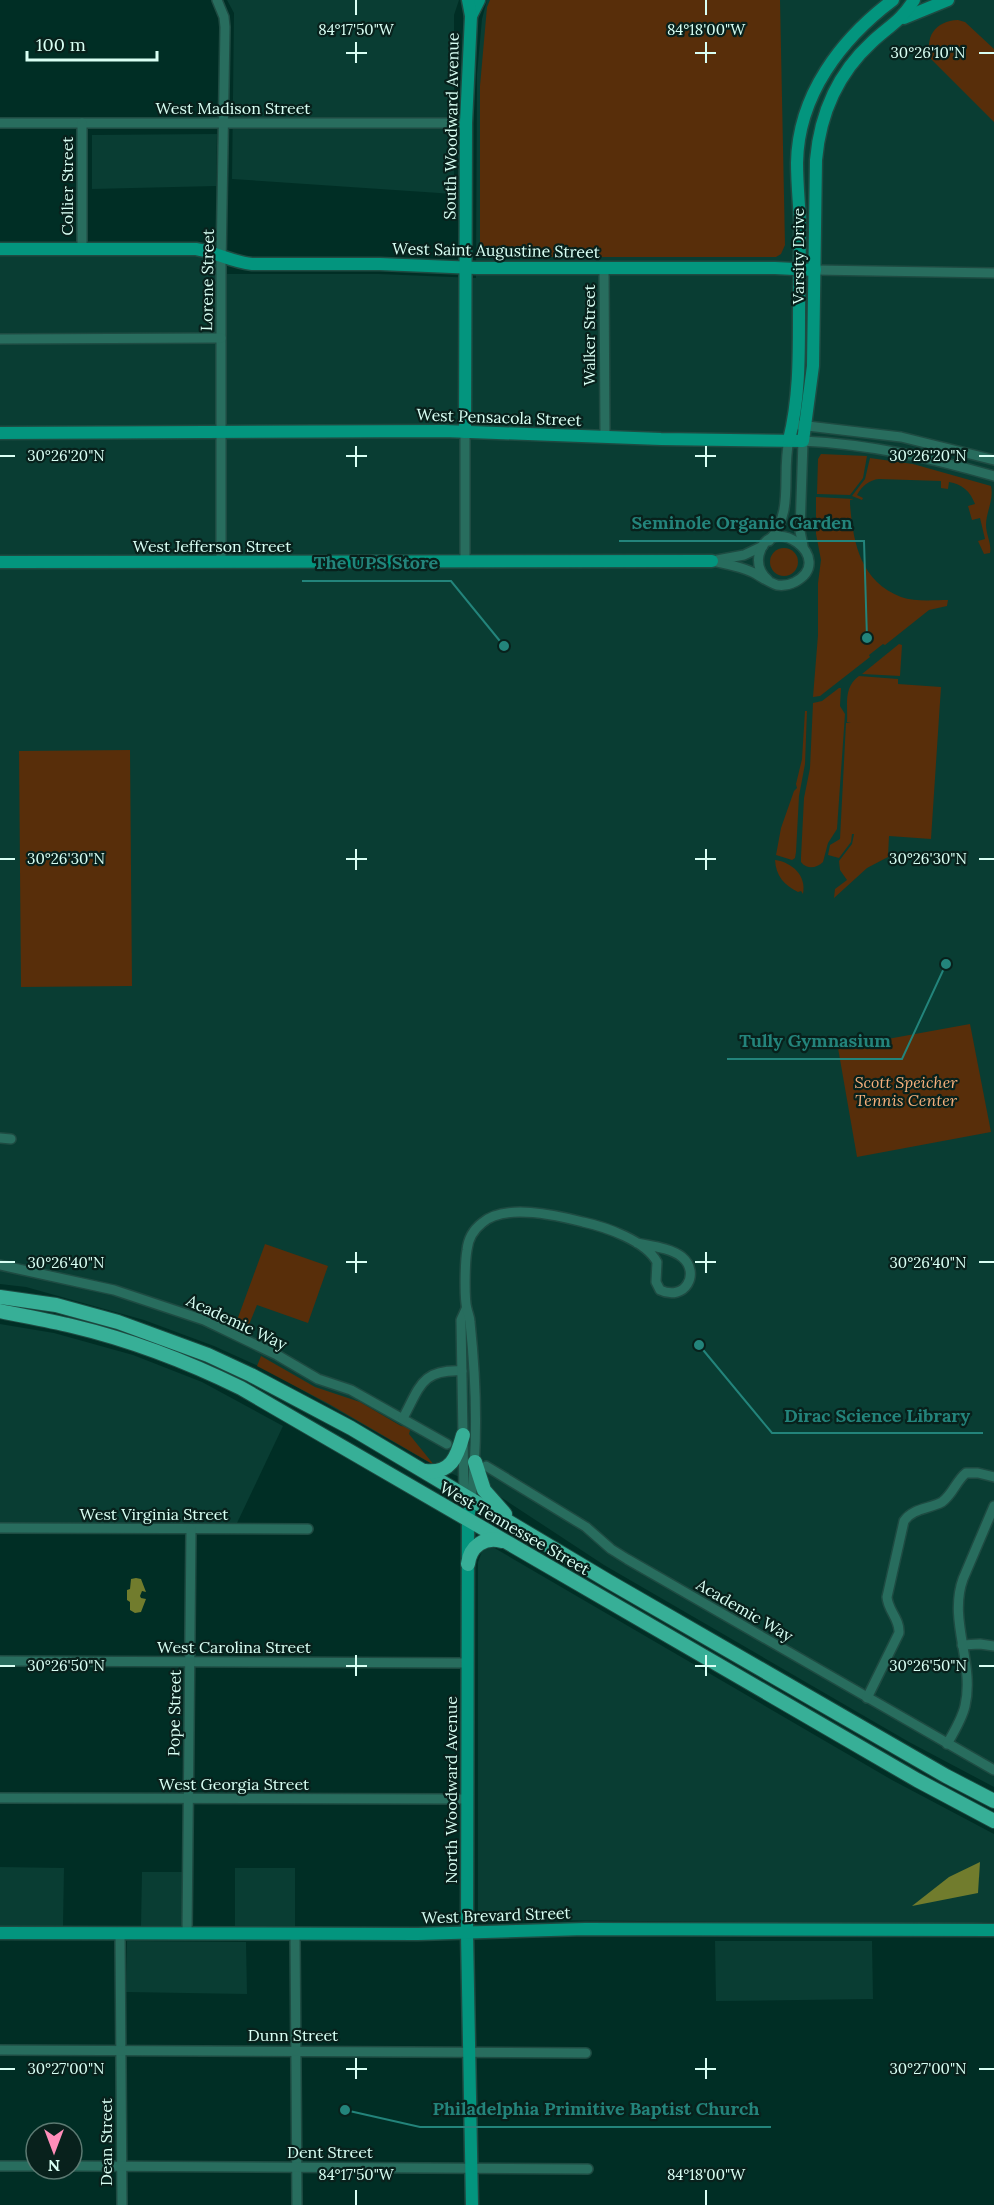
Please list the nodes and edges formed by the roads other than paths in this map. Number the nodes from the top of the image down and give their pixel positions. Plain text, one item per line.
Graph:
1 (217, 0) edge
2 (468, 0) edge
3 (479, 0) edge
4 (893, 0) edge
5 (914, 0) edge
6 (948, 0) edge
7 (471, 16) junction
8 (900, 20) junction
9 (0, 123) edge
10 (82, 123) junction
11 (224, 123) junction
12 (466, 123) junction
13 (0, 249) edge
14 (82, 249) junction
15 (221, 256) junction
16 (465, 268) junction
17 (604, 268) junction
18 (800, 269) junction
19 (815, 270) junction
20 (994, 273) edge
21 (221, 338) junction
22 (0, 339) edge
23 (793, 424) junction
24 (806, 425) junction
25 (221, 432) junction
26 (465, 432) junction
27 (0, 433) edge
28 (605, 437) junction
29 (789, 440) junction
30 (803, 441) junction
31 (994, 460) edge
32 (994, 476) edge
33 (767, 543) junction
34 (803, 546) junction
35 (465, 561) junction
36 (712, 561) junction
37 (0, 562) edge
38 (221, 562) junction
39 (768, 580) junction
40 (0, 1138) edge
41 (11, 1139) dead end
42 (637, 1243) junction
43 (0, 1265) edge
44 (0, 1297) edge
45 (466, 1309) junction
46 (0, 1311) edge
47 (462, 1371) junction
48 (403, 1418) junction
49 (463, 1435) junction
50 (447, 1444) dead end
51 (480, 1464) junction
52 (421, 1470) junction
53 (994, 1477) edge
54 (467, 1497) junction
55 (994, 1506) edge
56 (468, 1519) junction
57 (0, 1528) edge
58 (191, 1529) junction
59 (308, 1529) dead end
60 (522, 1530) junction
61 (508, 1542) junction
62 (468, 1564) junction
63 (963, 1644) junction
64 (994, 1646) edge
65 (0, 1661) edge
66 (190, 1662) junction
67 (468, 1663) junction
68 (867, 1698) junction
69 (947, 1744) junction
70 (994, 1770) edge
71 (0, 1798) edge
72 (188, 1798) junction
73 (468, 1799) junction
74 (994, 1801) edge
75 (994, 1821) edge
76 (994, 1930) edge
77 (0, 1933) edge
78 (120, 1934) junction
79 (187, 1934) junction
80 (467, 1934) junction
81 (296, 1935) junction
82 (0, 2050) edge
83 (121, 2050) junction
84 (296, 2050) junction
85 (470, 2051) junction
86 (586, 2053) dead end
87 (0, 2166) edge
88 (24, 2166) edge
89 (84, 2166) edge
90 (122, 2166) junction
91 (297, 2167) junction
92 (472, 2168) junction
93 (588, 2169) dead end
94 (122, 2205) edge
95 (297, 2205) edge
96 (472, 2205) edge

1 - 11 street, Lorene Street
2 - 7 street, South Woodward Avenue
3 - 7 street, South Woodward Avenue
4 - 18 street, Varsity Drive
5 - 8 street, Varsity Drive
6 - 8 street
7 - 12 street, South Woodward Avenue
8 - 19 street, Varsity Drive
9 - 10 street, West Madison Street
10 - 11 street, West Madison Street
10 - 14 street, Collier Street
11 - 12 street, West Madison Street
11 - 15 street, Lorene Street
12 - 16 street, South Woodward Avenue
13 - 14 street, West Saint Augustine Street
14 - 15 street, West Saint Augustine Street
15 - 16 street, West Saint Augustine Street
15 - 21 street, Lorene Street
16 - 17 street, West Saint Augustine Street
16 - 26 street, South Woodward Avenue
17 - 18 street, West Saint Augustine Street
17 - 28 street, Walker Street
18 - 19 street, West Saint Augustine Street
18 - 23 street, Varsity Drive
19 - 20 street, West Saint Augustine Street
19 - 24 street, Varsity Drive
21 - 22 street
21 - 25 street, Lorene Street
23 - 24 street
23 - 29 street, Varsity Drive
24 - 30 street, Varsity Drive
24 - 31 street
25 - 26 street, West Pensacola Street
25 - 27 street, West Pensacola Street
25 - 38 street, Lorene Street
26 - 28 street, West Pensacola Street
26 - 35 street, South Woodward Avenue
28 - 29 street, West Pensacola Street
29 - 30 street, West Pensacola Street
29 - 33 street, Varsity Drive
30 - 32 street, West Pensacola Street
30 - 34 street, Varsity Drive
33 - 34 street
33 - 36 street, West Jefferson Street
33 - 39 street
34 - 39 street
35 - 36 street, West Jefferson Street
35 - 38 street, West Jefferson Street
36 - 39 street, West Jefferson Street
37 - 38 street, West Jefferson Street
40 - 41 street
42 - 42 street, North Woodward Avenue
42 - 45 street, North Woodward Avenue
43 - 48 street, Academic Way
44 - 52 main road, West Tennessee Street
45 - 47 street, North Woodward Avenue
45 - 51 street, North Woodward Avenue
46 - 56 main road, West Tennessee Street
47 - 48 street
47 - 49 street, North Woodward Avenue
48 - 50 street, Academic Way
49 - 52 main road
49 - 54 street, North Woodward Avenue
51 - 54 street, North Woodward Avenue
51 - 60 main road
51 - 68 street, Academic Way
52 - 54 main road, West Tennessee Street
53 - 68 street
54 - 56 street, North Woodward Avenue
54 - 60 main road, West Tennessee Street
55 - 63 street
56 - 61 main road, West Tennessee Street
56 - 62 street, North Woodward Avenue
57 - 58 street, West Virginia Street
58 - 59 street, West Virginia Street
58 - 66 street, Pope Street
60 - 74 main road, West Tennessee Street
61 - 62 main road
61 - 75 main road, West Tennessee Street
62 - 67 street, North Woodward Avenue
63 - 64 street
63 - 69 street
65 - 66 street, West Carolina Street
66 - 67 street, West Carolina Street
66 - 72 street, Pope Street
67 - 73 street, North Woodward Avenue
68 - 69 street, Academic Way
69 - 70 street, Academic Way
71 - 72 street, West Georgia Street
72 - 73 street, West Georgia Street
72 - 79 street, Pope Street
73 - 80 street, North Woodward Avenue
76 - 80 street, West Brevard Street
77 - 78 street, West Brevard Street
78 - 79 street, West Brevard Street
78 - 83 street, Dean Street
79 - 81 street, West Brevard Street
80 - 81 street, West Brevard Street
80 - 85 street, North Woodward Avenue
81 - 84 street
82 - 83 street, Dunn Street
83 - 84 street, Dunn Street
83 - 90 street, Dean Street
84 - 85 street, Dunn Street
84 - 91 street
85 - 86 street, Dunn Street
85 - 92 street, North Woodward Avenue
87 - 88 street
89 - 90 street, Dent Street
90 - 91 street, Dent Street
90 - 94 street, Dean Street
91 - 92 street, Dent Street
91 - 95 street
92 - 93 street, Dent Street
92 - 96 street, North Woodward Avenue

